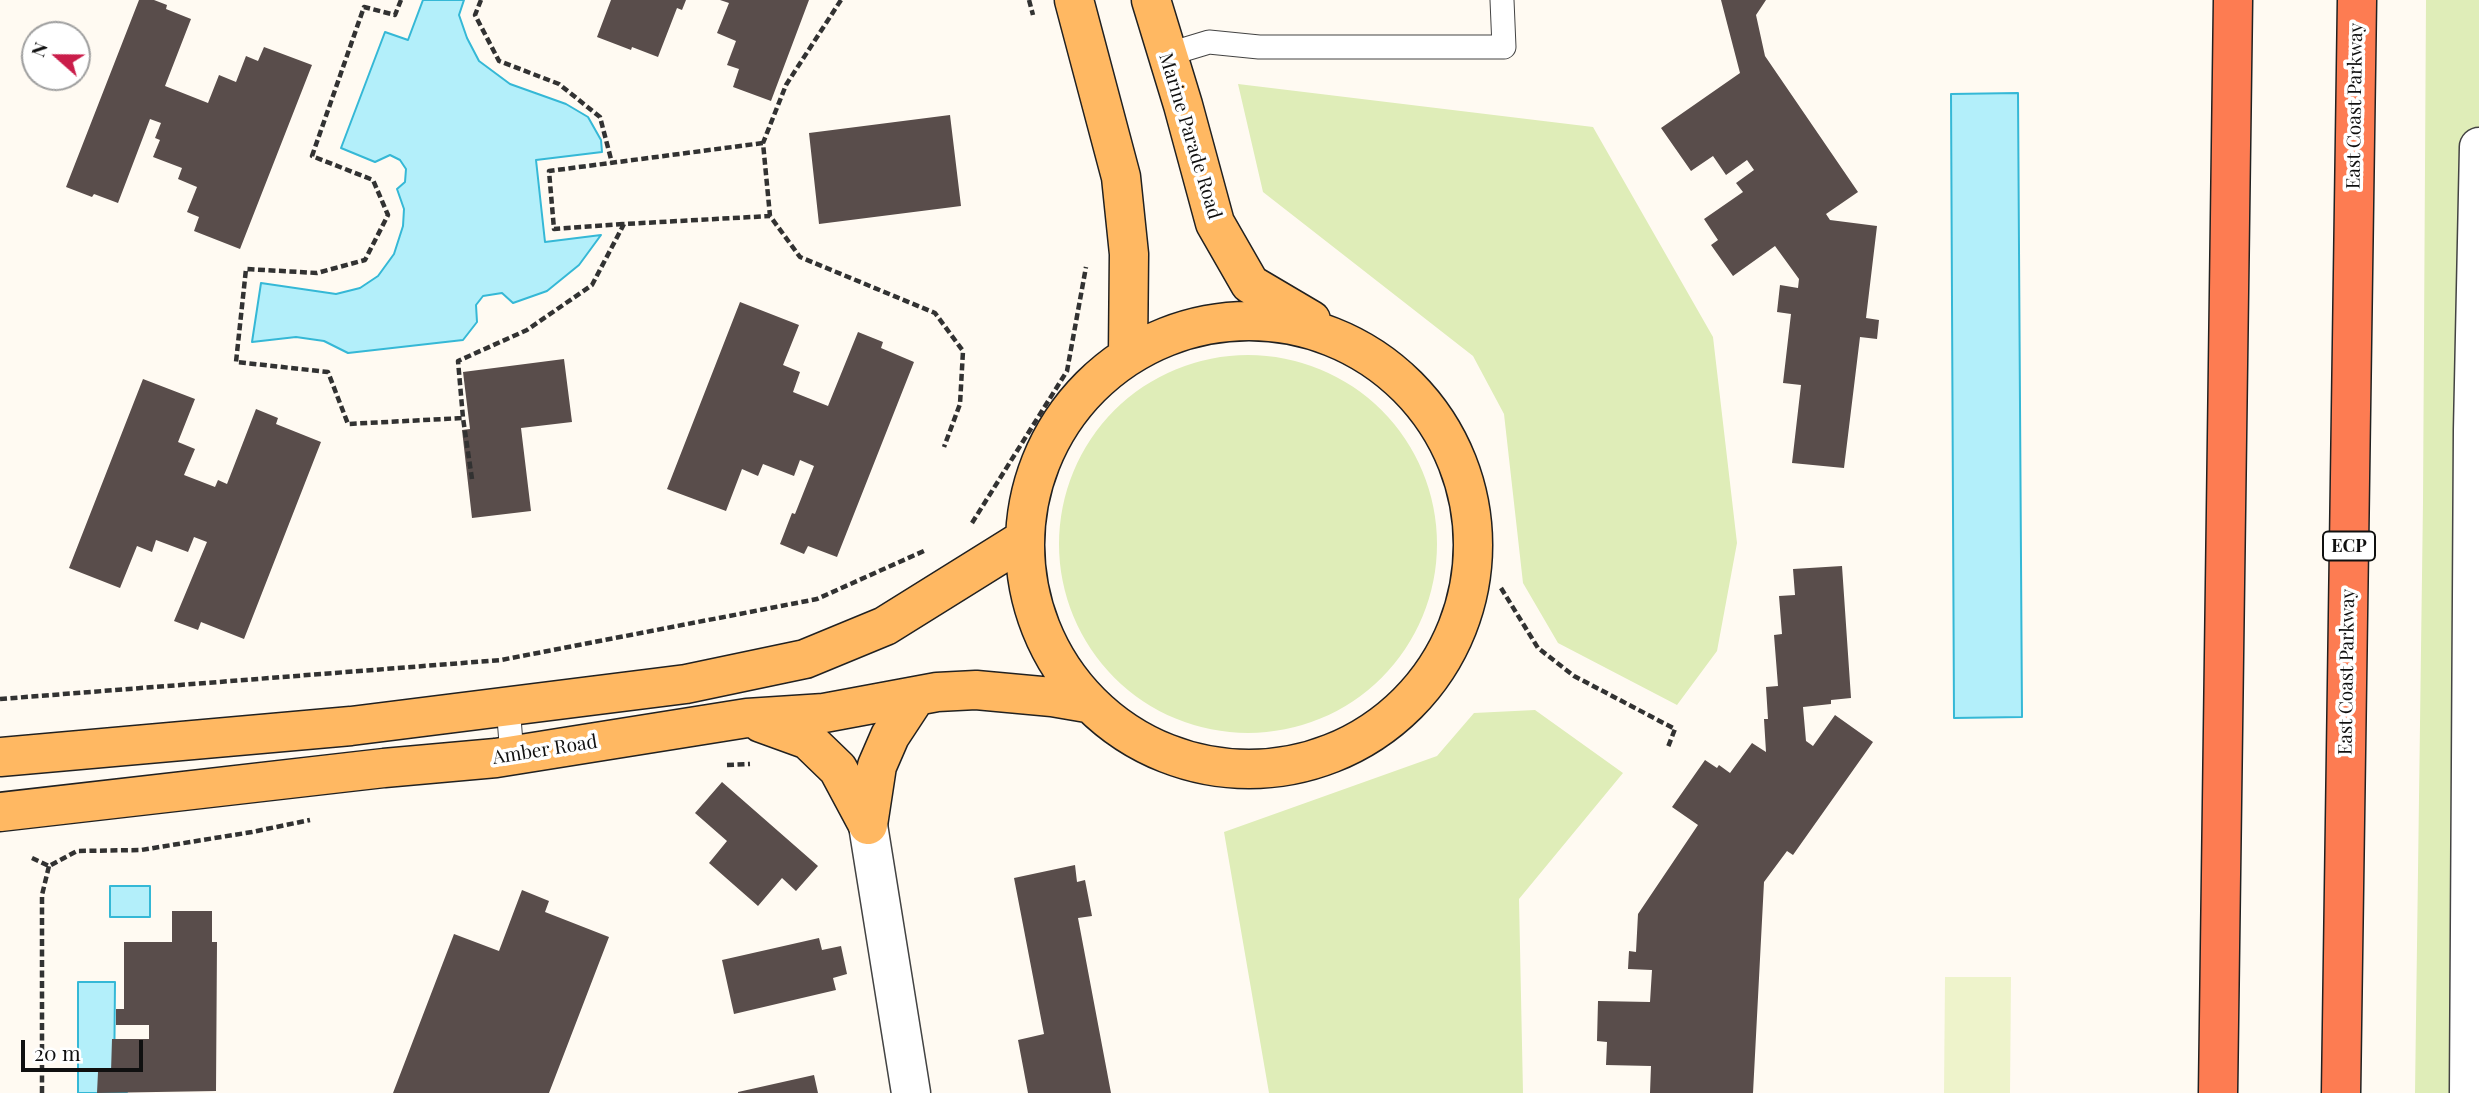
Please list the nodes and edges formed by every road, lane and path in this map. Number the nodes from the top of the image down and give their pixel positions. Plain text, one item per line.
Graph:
1 (401, 0) edge
2 (481, 0) edge
3 (841, 0) edge
4 (1029, 0) edge
5 (1074, 0) edge
6 (1151, 0) edge
7 (1502, 0) edge
8 (2233, 0) edge
9 (2357, 0) edge
10 (1037, 27) dead end
11 (1166, 55) junction
12 (763, 143) junction
13 (2479, 147) edge
14 (612, 163) junction
15 (770, 216) junction
16 (624, 224) junction
17 (1088, 254) dead end
18 (1343, 338) junction
19 (1128, 354) junction
20 (463, 418) junction
21 (944, 447) dead end
22 (472, 479) dead end
23 (967, 531) dead end
24 (1023, 540) junction
25 (930, 548) dead end
26 (1501, 588) dead end
27 (915, 698) junction
28 (0, 699) edge
29 (1087, 703) junction
30 (508, 706) junction
31 (747, 718) junction
32 (1668, 747) dead end
33 (512, 755) junction
34 (0, 757) edge
35 (0, 812) edge
36 (868, 825) junction
37 (49, 866) dead end
38 (42, 1093) edge
39 (911, 1093) edge
40 (2218, 1093) edge
41 (2341, 1093) edge
42 (2469, 1093) edge

1 - 20 path
2 - 14 path
3 - 12 path
4 - 10 path
5 - 19 main road
6 - 11 main road, Marine Parade Road
7 - 11 lane
8 - 40 highway
9 - 41 highway, East Coast Parkway / ECP
11 - 18 main road, Marine Parade Road
12 - 14 path
12 - 15 path
13 - 42 street
14 - 16 path
15 - 16 path
15 - 21 path
16 - 20 path
17 - 23 path
18 - 19 main road, Amber Road
18 - 29 main road, Amber Road
19 - 24 main road, Amber Road
20 - 22 path
24 - 29 main road, Amber Road
24 - 30 main road
25 - 28 path
26 - 32 path
27 - 29 main road, Amber Road
27 - 31 main road, Amber Road
27 - 36 main road
30 - 33 lane
30 - 34 main road
31 - 33 main road, Amber Road
31 - 36 main road
33 - 35 main road, Amber Road
36 - 39 street
37 - 38 path

